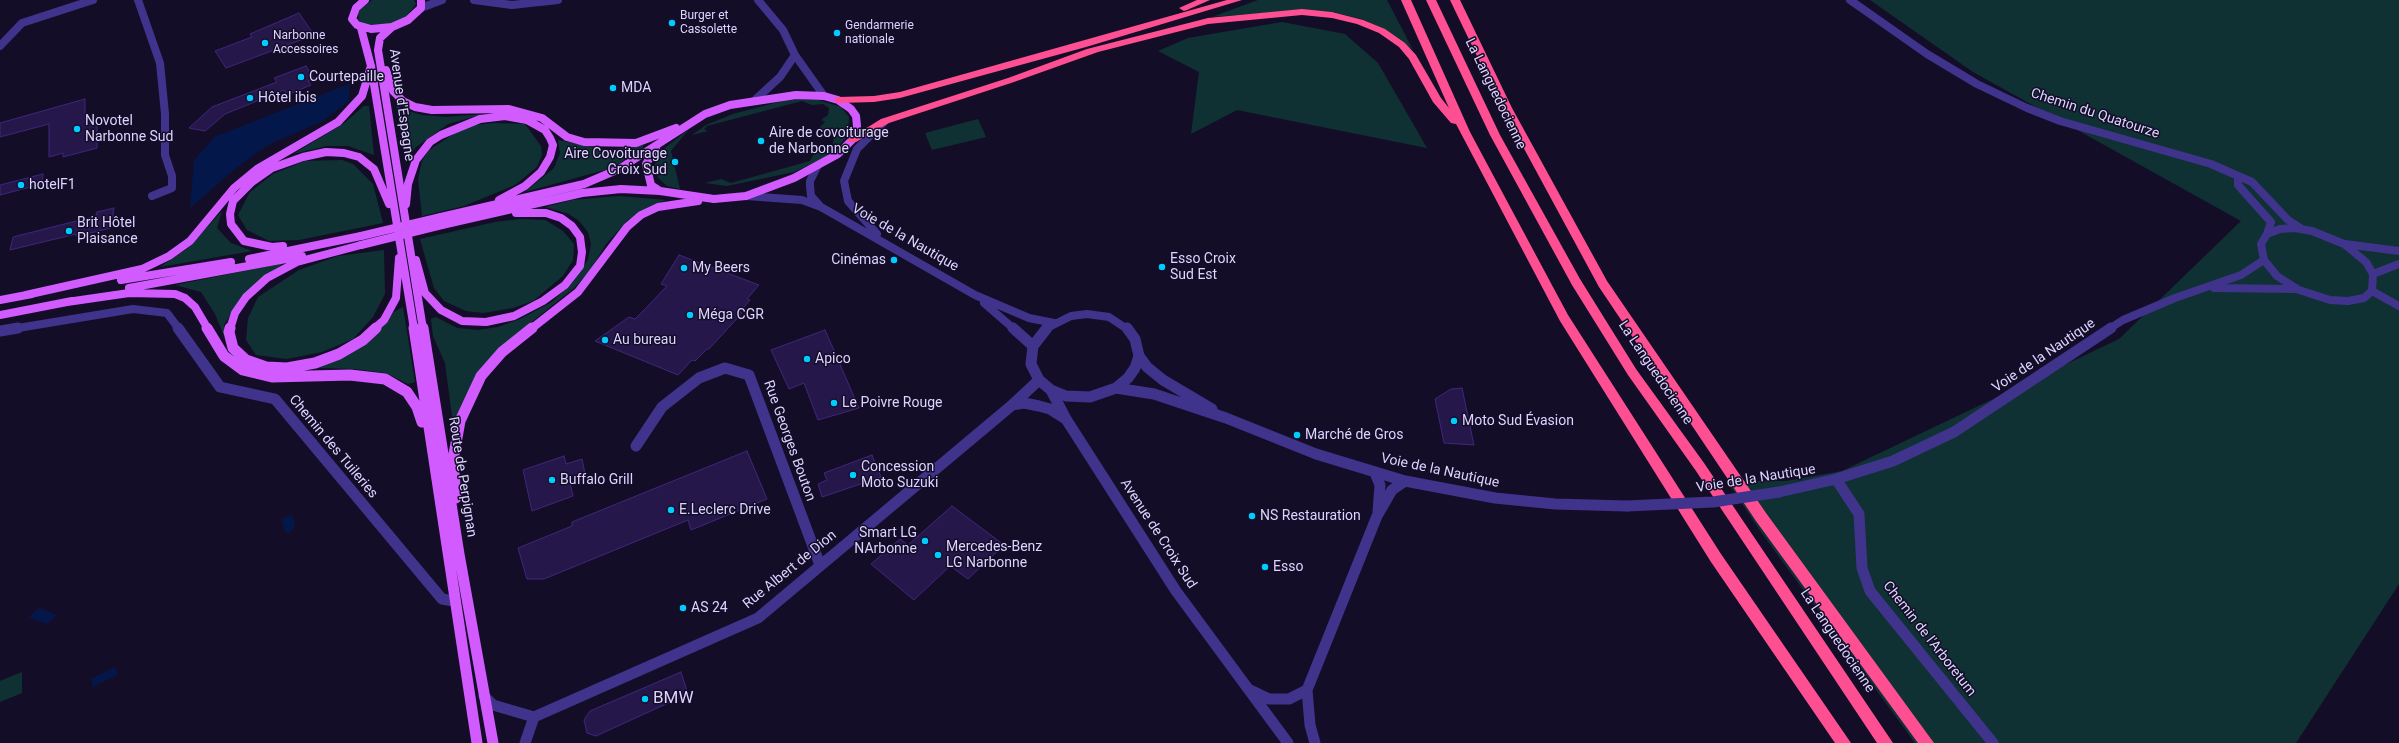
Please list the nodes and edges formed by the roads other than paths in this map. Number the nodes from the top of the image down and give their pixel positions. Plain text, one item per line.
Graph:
1 (93, 0) edge
2 (138, 0) edge
3 (366, 0) edge
4 (442, 0) edge
5 (474, 0) edge
6 (558, 0) edge
7 (758, 0) edge
8 (1205, 0) edge
9 (1237, 0) edge
10 (1406, 0) edge
11 (1431, 0) edge
12 (1455, 0) edge
13 (1850, 0) edge
14 (421, 4) edge
15 (392, 27) junction
16 (361, 28) junction
17 (0, 46) edge
18 (1087, 48) junction
19 (378, 50) junction
20 (795, 55) junction
21 (371, 66) junction
22 (824, 96) junction
23 (756, 99) junction
24 (838, 100) junction
25 (885, 121) junction
26 (690, 123) junction
27 (1465, 132) junction
28 (852, 140) junction
29 (657, 146) junction
30 (817, 167) junction
31 (2238, 176) junction
32 (660, 191) junction
33 (152, 196) dead end
34 (746, 196) junction
35 (714, 199) junction
36 (821, 207) junction
37 (476, 210) junction
38 (492, 214) junction
39 (400, 217) junction
40 (442, 221) junction
41 (2302, 230) junction
42 (2267, 234) junction
43 (361, 241) junction
44 (404, 241) junction
45 (2344, 244) junction
46 (317, 245) junction
47 (891, 246) junction
48 (2399, 251) edge
49 (2264, 260) junction
50 (2399, 264) edge
51 (2373, 274) junction
52 (2206, 288) junction
53 (2298, 290) junction
54 (2372, 291) junction
55 (26, 295) junction
56 (975, 295) junction
57 (0, 300) edge
58 (67, 302) junction
59 (2399, 306) edge
60 (0, 315) edge
61 (1054, 323) junction
62 (0, 331) edge
63 (1033, 346) junction
64 (1139, 356) junction
65 (1039, 380) junction
66 (1116, 388) junction
67 (1051, 390) junction
68 (1011, 406) junction
69 (1226, 418) junction
70 (1066, 420) junction
71 (636, 446) dead end
72 (432, 455) junction
73 (1375, 473) junction
74 (1836, 479) junction
75 (1405, 481) junction
76 (1377, 516) junction
77 (459, 554) junction
78 (820, 565) junction
79 (454, 601) junction
80 (1248, 689) junction
81 (1307, 690) junction
82 (484, 696) junction
83 (534, 717) junction
84 (477, 743) edge
85 (493, 743) edge
86 (524, 743) edge
87 (530, 743) edge
88 (1288, 743) edge
89 (1315, 743) edge
90 (1844, 743) edge
91 (1886, 743) edge
92 (1927, 743) edge
93 (1993, 743) edge

1 - 17 street
2 - 33 street
3 - 16 main road, Avenue d'Espagne
4 - 14 street
5 - 6 street
7 - 20 street
8 - 18 highway
9 - 18 highway
10 - 27 highway
11 - 91 highway, La Languedocienne
12 - 92 highway
13 - 31 street, Chemin du Quatourze
14 - 15 main road
15 - 16 main road
15 - 19 main road, Avenue d'Espagne
16 - 21 main road, Avenue d'Espagne
18 - 24 highway
18 - 25 highway
18 - 27 highway
19 - 26 main road
19 - 39 main road, Avenue d'Espagne
20 - 22 street
20 - 23 street
21 - 39 main road, Avenue d'Espagne
21 - 55 main road
22 - 23 main road
22 - 24 main road
23 - 26 main road
24 - 28 main road
25 - 28 highway
25 - 47 street
26 - 29 main road
27 - 90 highway
28 - 30 main road
29 - 32 main road
29 - 37 main road
30 - 34 main road
30 - 36 street, Voie de la Nautique
31 - 41 street, Chemin du Quatourze
31 - 42 street
32 - 35 main road
32 - 38 main road
34 - 35 main road
34 - 36 street, Voie de la Nautique
35 - 77 main road
36 - 47 street, Voie de la Nautique
37 - 39 main road
37 - 40 main road
38 - 40 main road
38 - 44 main road
39 - 44 main road, Route de Perpignan
39 - 46 main road
40 - 43 main road, bridge
41 - 42 street
41 - 45 street
42 - 49 street
43 - 44 main road
43 - 46 main road
43 - 58 main road
44 - 72 main road, Route de Perpignan
44 - 77 main road, Route de Perpignan
45 - 48 street
45 - 51 street
46 - 55 main road
47 - 56 street, Voie de la Nautique
49 - 52 street, Voie de la Nautique
49 - 53 street
50 - 51 street
51 - 54 street
52 - 53 street, Voie de la Nautique
52 - 74 street, Voie de la Nautique
53 - 54 street
54 - 59 street
55 - 57 main road
56 - 61 street, Voie de la Nautique
56 - 63 street, Voie de la Nautique
58 - 60 main road
58 - 72 main road
61 - 63 street
61 - 64 street
62 - 79 street, Chemin des Tuileries
63 - 65 street
64 - 66 street
64 - 69 street, Voie de la Nautique
65 - 67 street
65 - 68 street, Rue Albert de Dion
66 - 67 street
66 - 69 street, Voie de la Nautique
67 - 70 street, Avenue de Croix Sud
68 - 70 street
68 - 78 street, Rue Albert de Dion
69 - 73 street, Voie de la Nautique
70 - 80 street, Avenue de Croix Sud
71 - 78 street, Rue Georges Bouton
72 - 79 main road, Route de Perpignan
73 - 75 street, Voie de la Nautique
73 - 76 street
74 - 75 street, Voie de la Nautique, bridge
74 - 93 street, Chemin de l'Arboretum
75 - 76 street
76 - 81 street
77 - 82 main road, Route de Perpignan
78 - 83 street, Rue Albert de Dion
79 - 84 main road, Route de Perpignan
80 - 81 street, Avenue de Croix Sud
80 - 88 street, Avenue de Croix Sud
81 - 89 street
82 - 83 street
82 - 85 main road, Route de Perpignan
83 - 86 street
83 - 87 street

